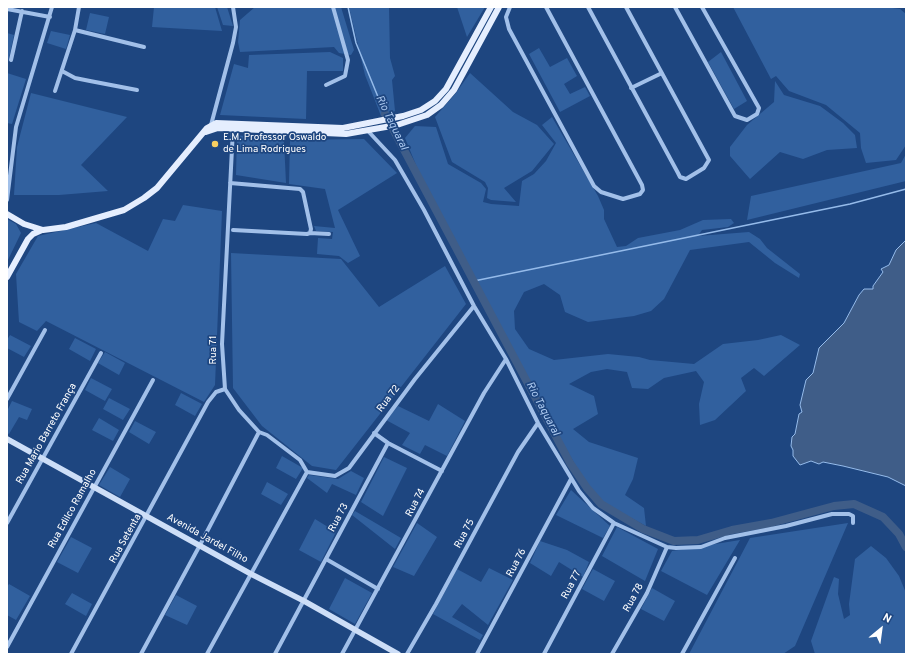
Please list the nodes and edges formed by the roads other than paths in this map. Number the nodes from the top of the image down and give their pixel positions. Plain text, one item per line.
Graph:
1 (52, 7) edge
2 (79, 7) edge
3 (233, 7) edge
4 (333, 7) edge
5 (491, 7) edge
6 (499, 7) edge
7 (510, 7) edge
8 (546, 7) edge
9 (588, 7) edge
10 (626, 7) edge
11 (675, 7) edge
12 (702, 7) edge
13 (7, 9) edge
14 (22, 12) junction
15 (50, 17) junction
16 (75, 30) junction
17 (144, 47) dead end
18 (11, 60) dead end
19 (62, 71) junction
20 (662, 73) junction
21 (326, 85) dead end
22 (631, 88) junction
23 (137, 90) dead end
24 (55, 91) dead end
25 (211, 125) junction
26 (233, 129) junction
27 (368, 131) junction
28 (203, 134) junction
29 (230, 183) junction
30 (7, 200) edge
31 (7, 214) edge
32 (20, 222) junction
33 (43, 230) junction
34 (233, 230) dead end
35 (310, 233) junction
36 (328, 234) dead end
37 (26, 242) junction
38 (7, 277) edge
39 (474, 306) junction
40 (45, 330) dead end
41 (101, 353) dead end
42 (506, 360) junction
43 (153, 380) dead end
44 (7, 387) edge
45 (225, 389) junction
46 (12, 390) junction
47 (7, 400) edge
48 (538, 423) junction
49 (260, 432) junction
50 (374, 433) junction
51 (7, 439) edge
52 (388, 443) junction
53 (42, 458) junction
54 (442, 471) junction
55 (307, 472) junction
56 (571, 479) junction
57 (94, 487) junction
58 (148, 516) junction
59 (7, 523) edge
60 (614, 523) junction
61 (853, 524) dead end
62 (200, 545) junction
63 (667, 547) junction
64 (735, 558) dead end
65 (326, 559) junction
66 (251, 574) junction
67 (378, 589) junction
68 (304, 601) junction
69 (355, 630) junction
70 (7, 647) edge
71 (71, 654) edge
72 (141, 654) edge
73 (207, 654) edge
74 (275, 654) edge
75 (342, 654) edge
76 (398, 654) edge
77 (407, 654) edge
78 (477, 654) edge
79 (544, 654) edge
80 (612, 654) edge
81 (682, 654) edge

1 - 15 street
2 - 16 street
3 - 25 street
4 - 21 street
5 - 25 main road
6 - 27 main road
7 - 8 street
9 - 22 street
10 - 20 street
11 - 12 street
13 - 14 street
14 - 15 street
14 - 18 street
15 - 30 street
16 - 17 street
16 - 19 street
19 - 23 street
19 - 24 street
20 - 22 street
20 - 22 street
25 - 28 main road
26 - 27 main road
26 - 28 main road
26 - 29 street, Rua 71
27 - 39 street
28 - 33 main road
29 - 35 street
29 - 45 street, Rua 71
31 - 32 main road
32 - 33 main road
32 - 37 main road
33 - 37 main road
34 - 35 street
35 - 36 street
37 - 38 main road
39 - 42 street
39 - 50 street, Rua 72
40 - 46 street
41 - 53 street, Rua Mario Barreto França
42 - 48 street
42 - 54 street, Rua 74
43 - 57 street, Rua Edilco Ramalho
44 - 46 street
45 - 49 street, Rua 71
45 - 58 street, Rua Setenta
46 - 47 street
48 - 56 street
48 - 77 street, Rua 75
49 - 55 street, Rua 71
49 - 62 street
50 - 52 street
50 - 55 street, Rua 72
51 - 53 main road, Avenida Jardel Filho
52 - 54 street
52 - 65 street, Rua 73
53 - 57 main road, Avenida Jardel Filho
53 - 59 street, Rua Mario Barreto França
54 - 67 street, Rua 74
55 - 66 street
56 - 60 street
56 - 78 street, Rua 76
57 - 58 main road, Avenida Jardel Filho
57 - 70 street, Rua Edilco Ramalho
58 - 62 main road, Avenida Jardel Filho
58 - 71 street, Rua Setenta
60 - 63 street
60 - 79 street, Rua 77
61 - 63 street
62 - 66 main road, Avenida Jardel Filho
62 - 72 street
63 - 80 street, Rua 78
64 - 81 street
65 - 67 street
65 - 68 street, Rua 73
66 - 68 main road, Avenida Jardel Filho
66 - 73 street
67 - 69 street, Rua 74
68 - 69 main road, Avenida Jardel Filho
68 - 74 street, Rua 73
69 - 75 street, Rua 74
69 - 76 main road, Avenida Jardel Filho

